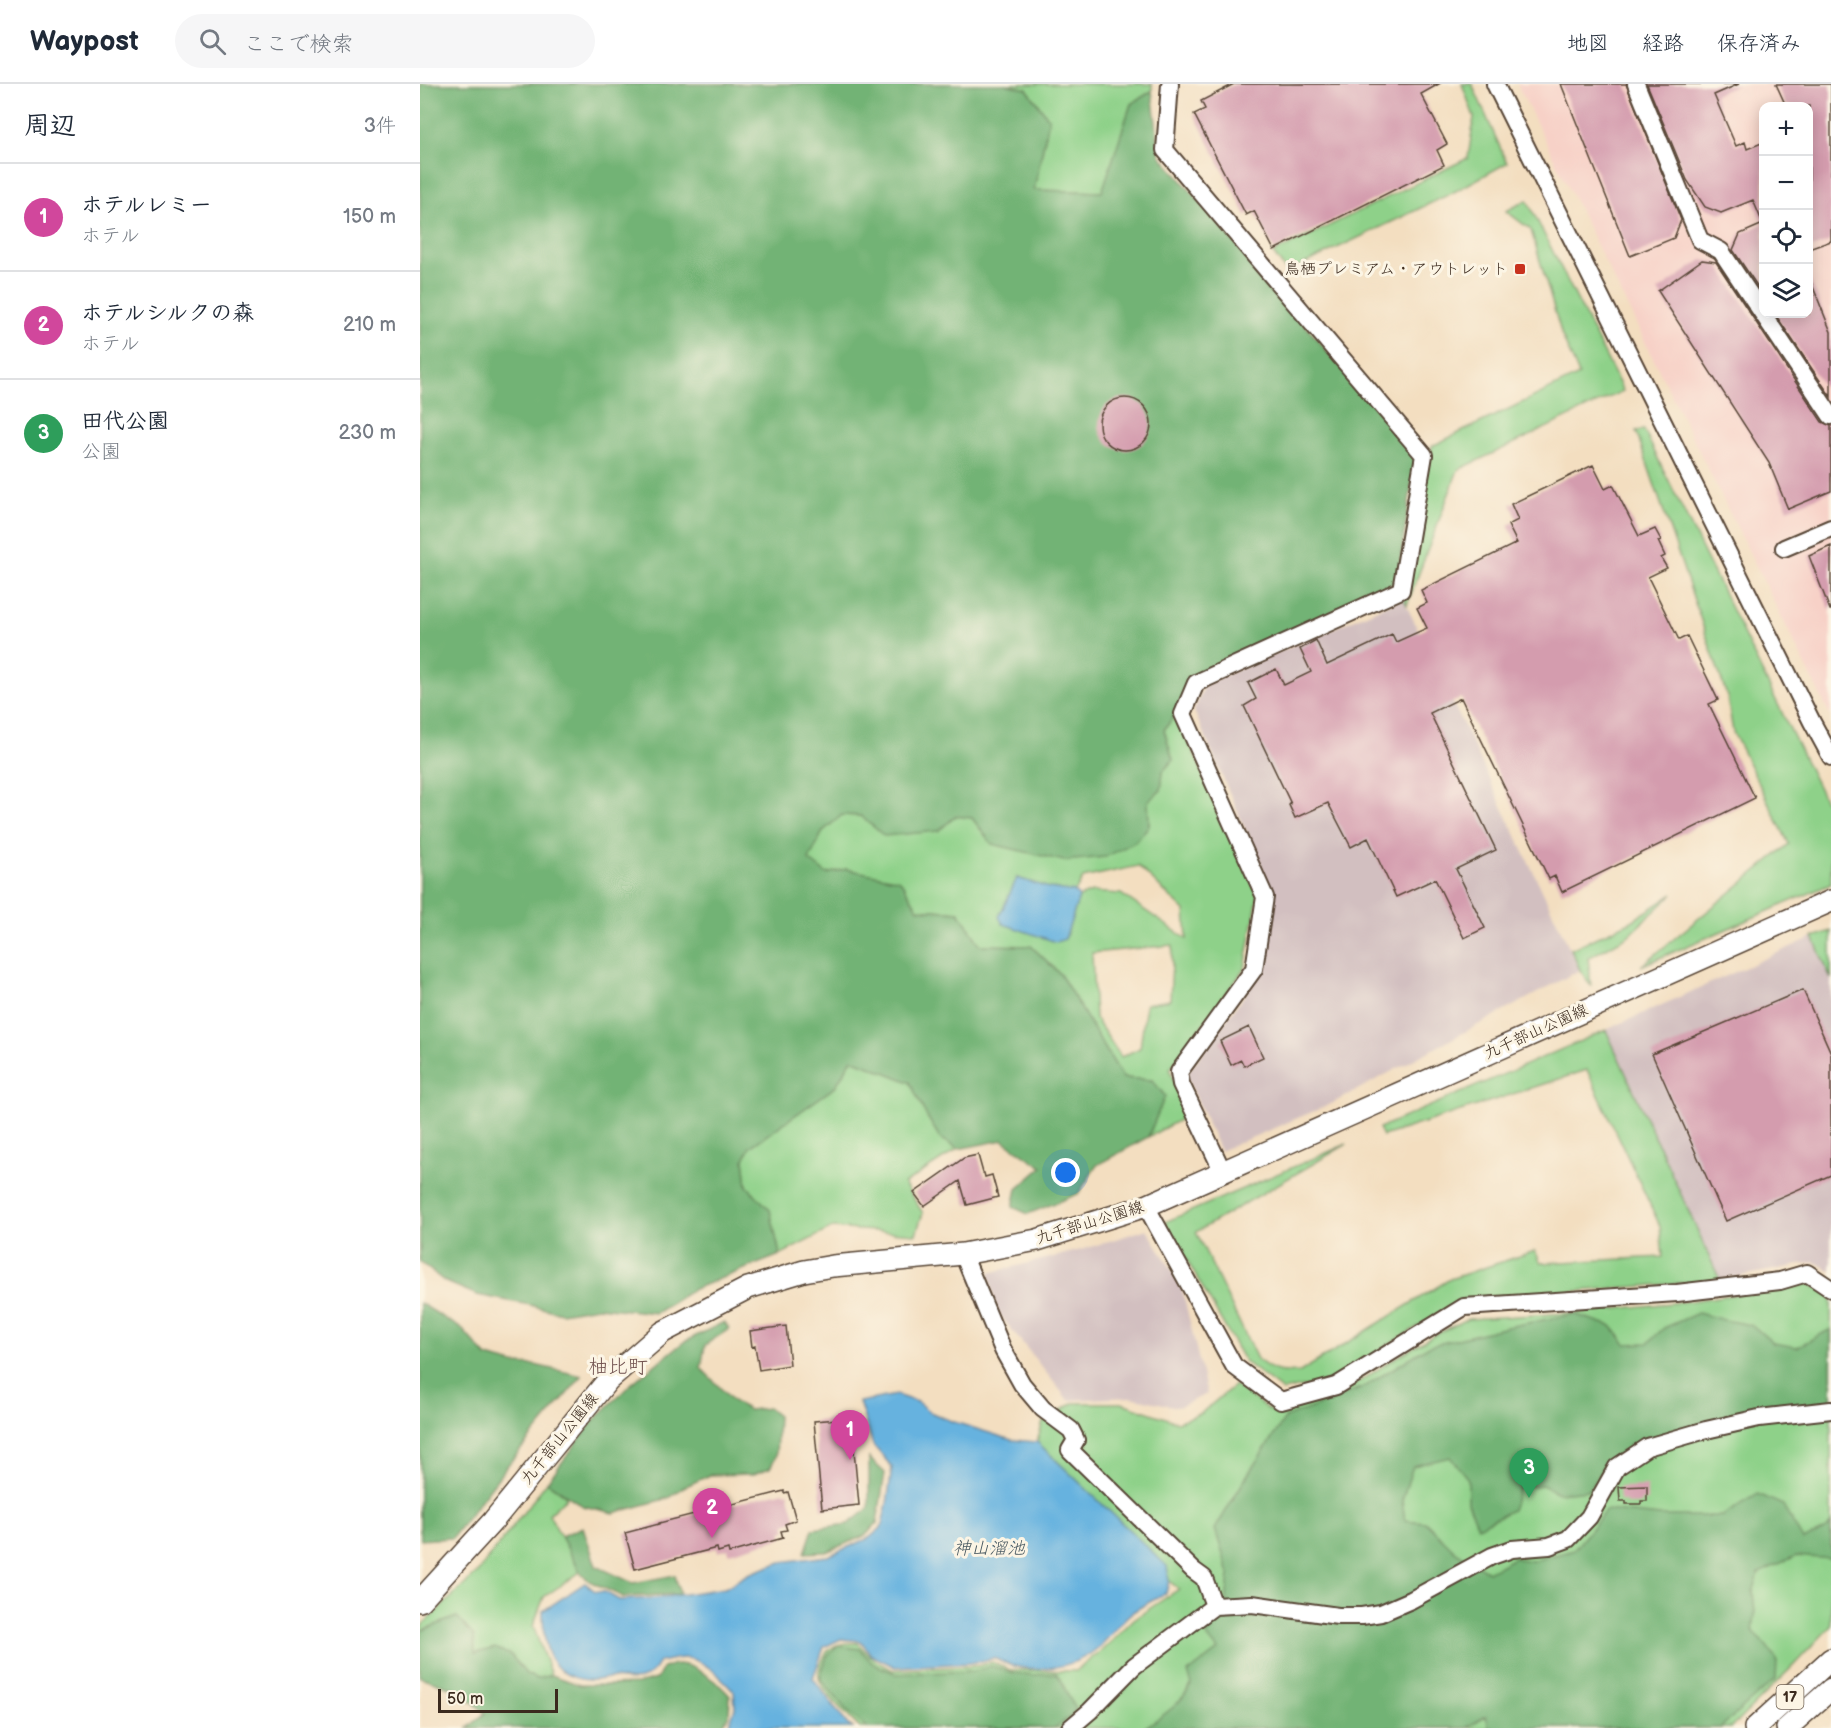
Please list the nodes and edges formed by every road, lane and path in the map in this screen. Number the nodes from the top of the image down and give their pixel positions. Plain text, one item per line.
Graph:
1 (1170, 84) edge
2 (1495, 84) edge
3 (1636, 84) edge
4 (1831, 416) edge
5 (1831, 528) edge
6 (1784, 548) dead end
7 (1831, 757) edge
8 (1831, 902) edge
9 (1223, 1172) junction
10 (1146, 1206) junction
11 (963, 1254) junction
12 (1831, 1289) edge
13 (1831, 1410) edge
14 (420, 1601) edge
15 (1214, 1606) junction
16 (1829, 1660) edge
17 (1831, 1689) edge
18 (1070, 1728) edge
19 (1755, 1728) edge
20 (1787, 1728) edge

1 - 9 street
2 - 7 street
3 - 4 street
5 - 6 street
8 - 9 main road, 九千部山公園線
9 - 10 main road, 九千部山公園線
10 - 11 main road, 九千部山公園線
10 - 12 street
11 - 14 main road, 九千部山公園線
11 - 15 street
13 - 15 street
15 - 18 street
16 - 19 main road, 17
17 - 20 main road, 17

